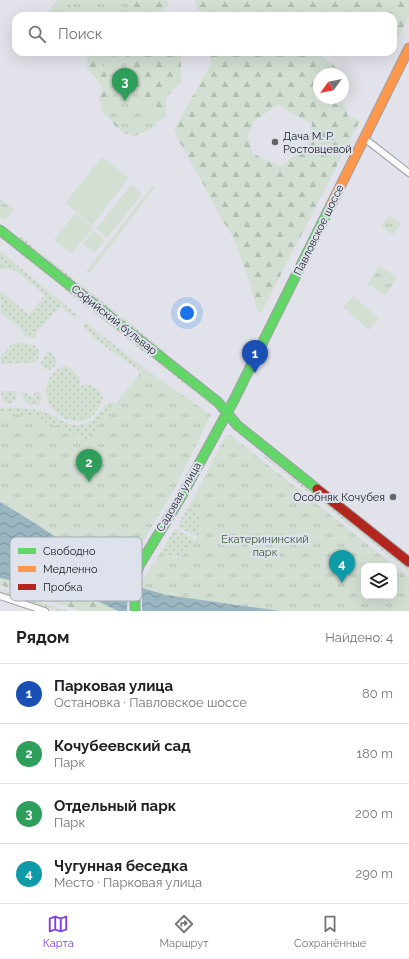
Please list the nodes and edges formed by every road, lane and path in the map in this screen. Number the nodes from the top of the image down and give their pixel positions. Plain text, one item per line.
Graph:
1 (409, 48) edge
2 (364, 138) junction
3 (409, 173) edge
4 (0, 230) edge
5 (227, 412) junction
6 (142, 560) edge
7 (409, 562) edge
8 (0, 596) edge
9 (10, 599) edge
10 (15, 601) edge
11 (45, 611) edge

1 - 2 main road, Павловское шоссе
2 - 3 street
2 - 5 main road, Павловское шоссе
4 - 5 main road, Софийский бульвар
5 - 6 main road, Садовая улица
5 - 7 main road, Софийский бульвар
8 - 9 street
10 - 11 street

